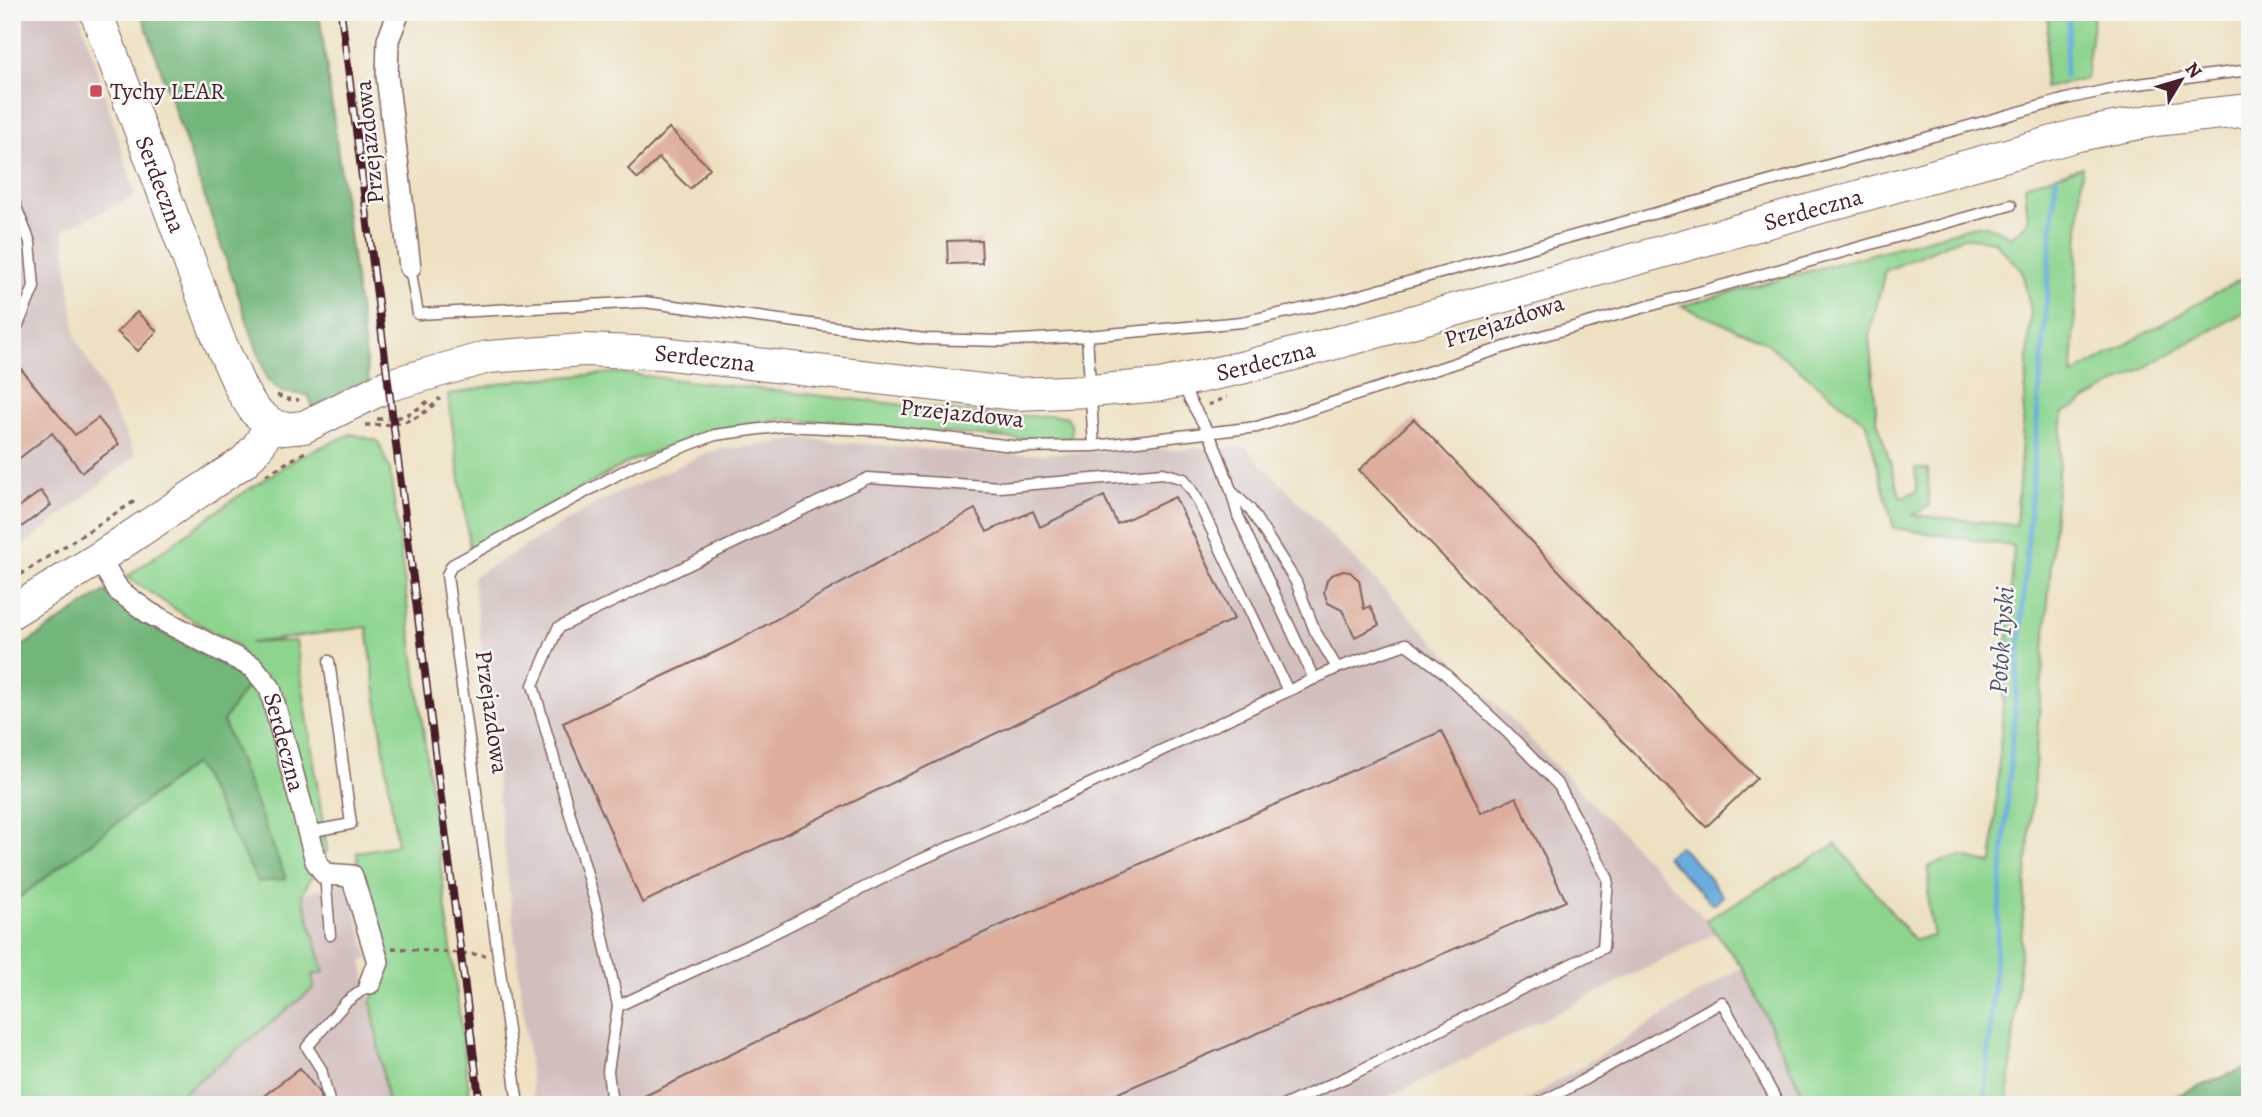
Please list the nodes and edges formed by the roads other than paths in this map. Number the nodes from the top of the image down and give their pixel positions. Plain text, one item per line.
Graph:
1 (96, 12) edge
2 (399, 12) edge
3 (2250, 70) edge
4 (2250, 110) edge
5 (12, 197) edge
6 (2011, 205) dead end
7 (410, 267) joint
8 (12, 330) edge
9 (1087, 336) junction
10 (1090, 391) junction
11 (1187, 394) junction
12 (273, 409) junction
13 (1208, 433) junction
14 (1094, 446) junction
15 (1232, 492) junction
16 (99, 558) junction
17 (16, 624) edge
18 (329, 661) dead end
19 (1337, 668) junction
20 (1314, 679) junction
21 (1288, 691) junction
22 (308, 832) junction
23 (325, 874) junction
24 (330, 935) dead end
25 (370, 982) joint
26 (618, 1006) junction
27 (330, 1105) edge
28 (518, 1105) edge
29 (612, 1105) edge
30 (1285, 1105) edge
31 (1535, 1105) edge
32 (1779, 1105) edge

1 - 12 street, Serdeczna
2 - 7 street, Przejazdowa
3 - 9 lane
4 - 11 street, Serdeczna
5 - 8 lane
6 - 13 lane, Przejazdowa
7 - 9 lane
9 - 10 lane
10 - 11 street, Serdeczna
10 - 12 street, Serdeczna
10 - 14 lane
11 - 13 lane
12 - 16 street
13 - 14 lane, Przejazdowa
13 - 15 lane
14 - 28 lane, Przejazdowa
15 - 19 lane
15 - 20 lane
16 - 17 street
16 - 22 street, Serdeczna
18 - 22 lane
19 - 20 lane
19 - 30 lane
20 - 21 lane
21 - 26 lane
21 - 26 lane
22 - 23 street, Serdeczna
23 - 24 lane
23 - 25 street
25 - 27 lane
26 - 29 lane
31 - 32 lane

